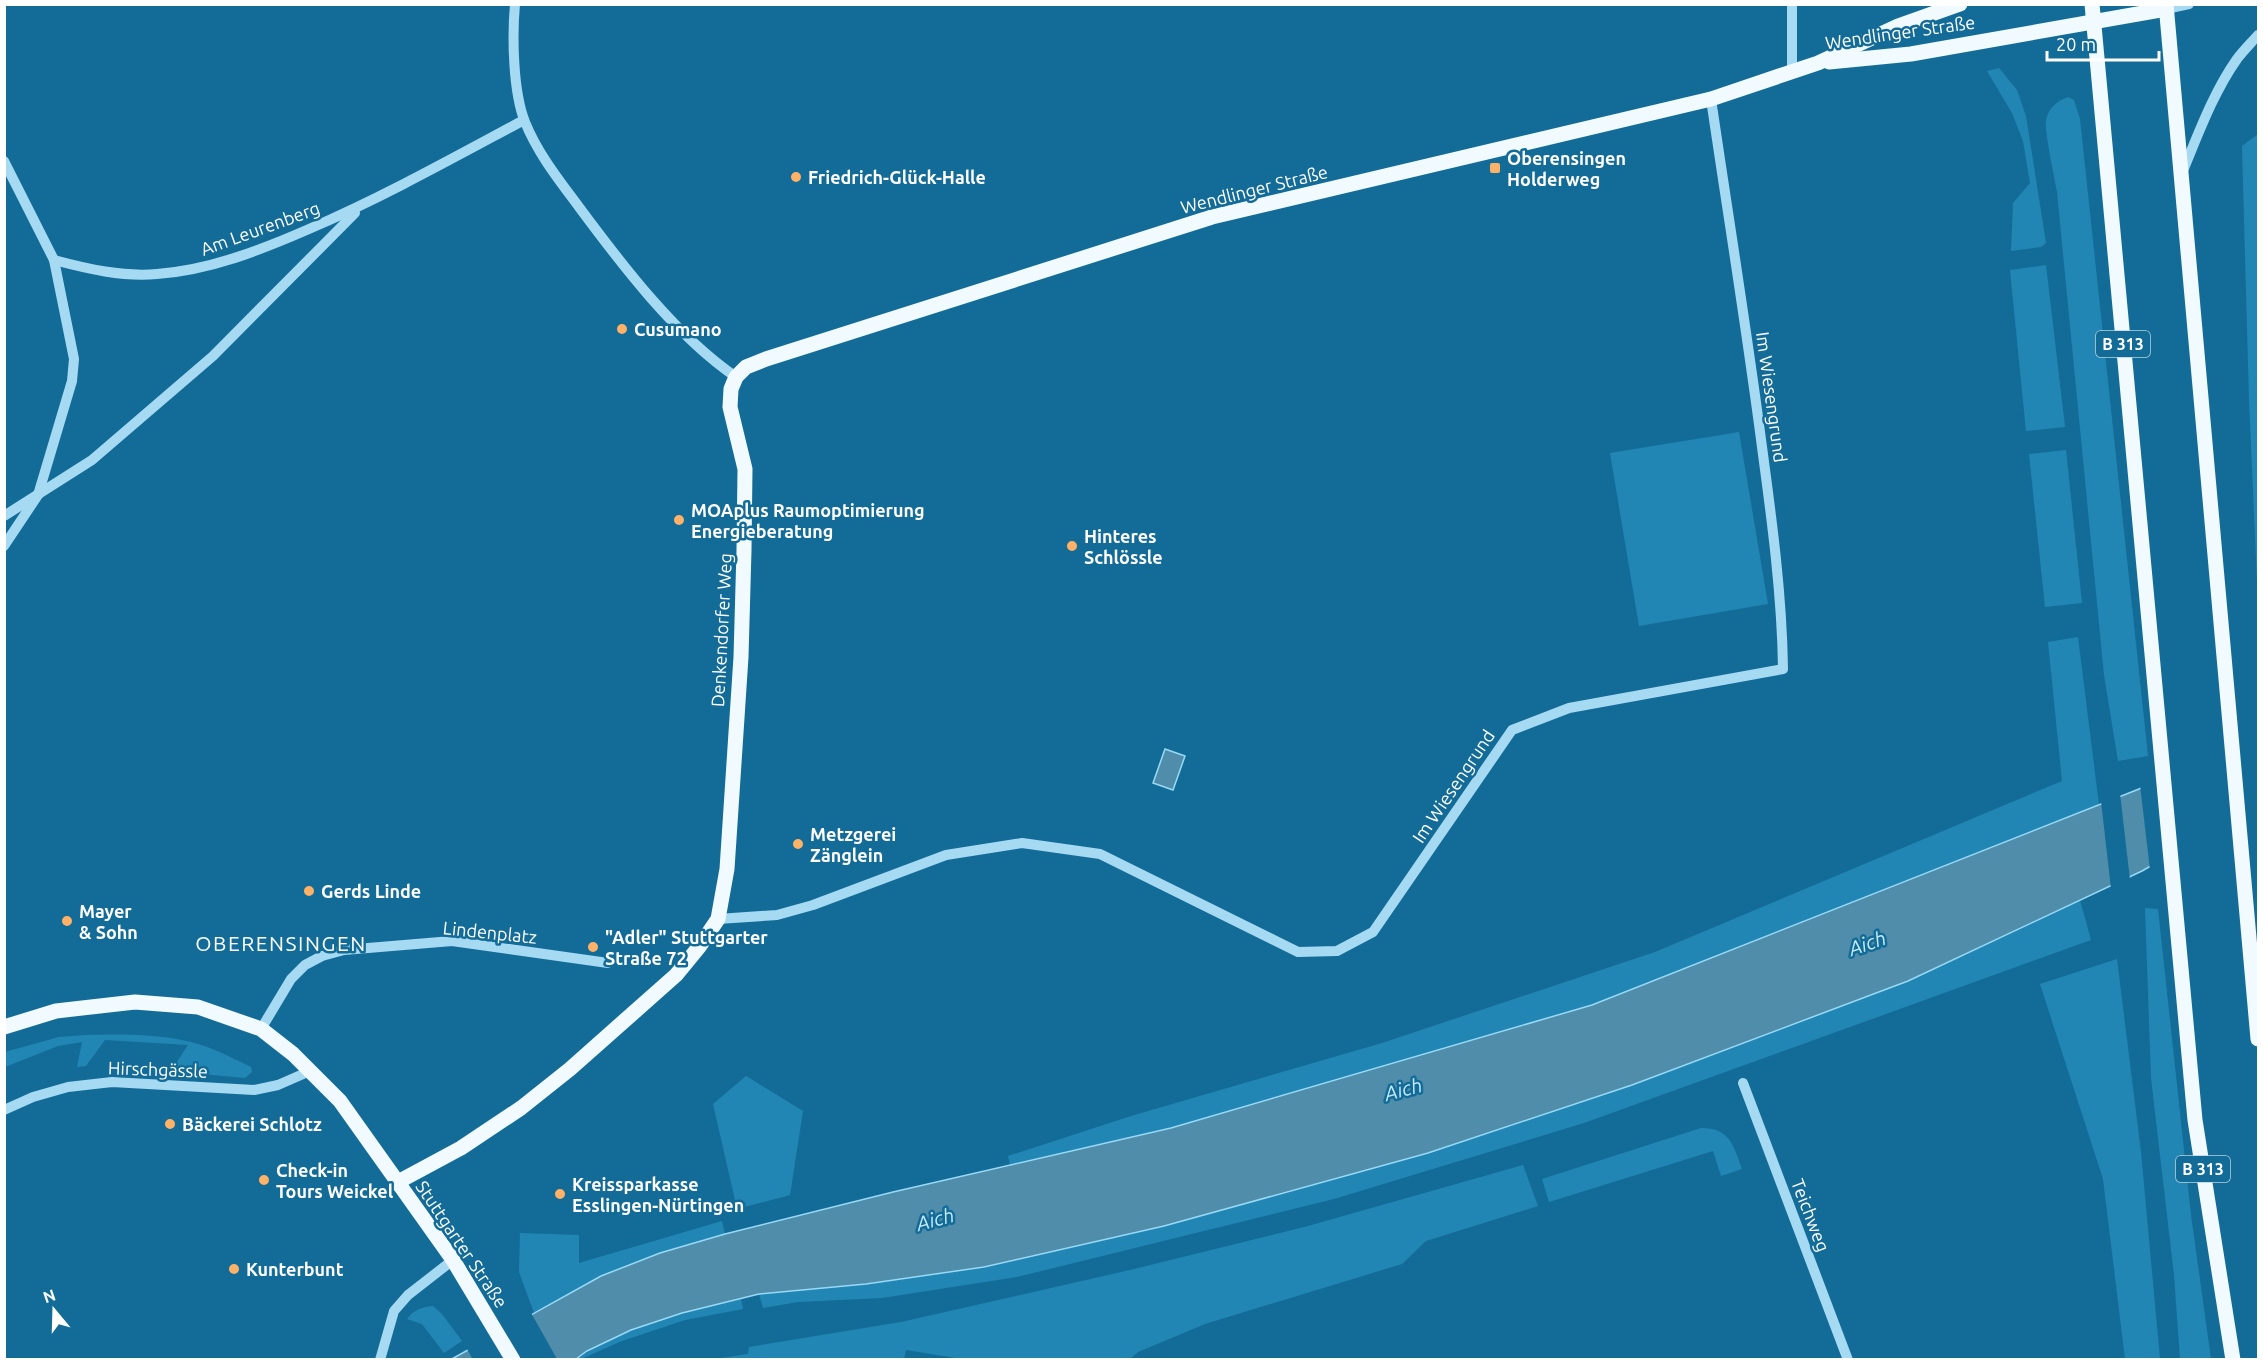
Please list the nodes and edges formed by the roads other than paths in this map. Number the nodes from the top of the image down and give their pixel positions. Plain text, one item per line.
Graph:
1 (515, 4) edge
2 (1792, 4) edge
3 (1960, 4) edge
4 (2092, 4) edge
5 (2189, 4) edge
6 (2166, 7) edge
7 (2094, 21) junction
8 (2259, 35) edge
9 (1818, 63) junction
10 (1792, 71) junction
11 (1711, 99) junction
12 (524, 120) junction
13 (4, 160) edge
14 (2180, 178) junction
15 (360, 207) junction
16 (54, 260) junction
17 (736, 377) junction
18 (38, 495) junction
19 (4, 516) edge
20 (4, 546) edge
21 (718, 919) junction
22 (608, 963) dead end
23 (4, 1027) edge
24 (261, 1029) junction
25 (2259, 1039) edge
26 (310, 1071) junction
27 (1743, 1083) dead end
28 (4, 1110) edge
29 (396, 1182) junction
30 (453, 1260) junction
31 (380, 1359) edge
32 (513, 1359) edge
33 (1848, 1359) edge
34 (2233, 1359) edge

1 - 12 street
2 - 10 street
3 - 9 main road, Wendlinger Straße
4 - 7 main road, B 313
5 - 6 street
6 - 7 main road, Wendlinger Straße
6 - 14 main road
7 - 9 main road, Wendlinger Straße
7 - 34 main road, B 313
8 - 14 street
9 - 10 main road, Wendlinger Straße
10 - 11 main road, Wendlinger Straße
11 - 17 main road, Wendlinger Straße
11 - 21 street, Im Wiesengrund
12 - 15 street, Am Leurenberg
12 - 17 street
13 - 16 street
14 - 25 main road
15 - 16 street, Am Leurenberg
15 - 18 street, Am Leurenberg
16 - 18 street, Am Leurenberg
17 - 21 main road, Denkendorfer Weg
18 - 19 street
18 - 20 street, Am Leurenberg
21 - 29 main road, Denkendorfer Weg
22 - 24 street, Lindenplatz
23 - 24 main road, Stuttgarter Straße
24 - 26 main road, Stuttgarter Straße
26 - 28 street, Hirschgässle
26 - 29 main road, Stuttgarter Straße
27 - 33 street, Teichweg
29 - 30 main road, Stuttgarter Straße
30 - 31 street
30 - 32 main road, Stuttgarter Straße

